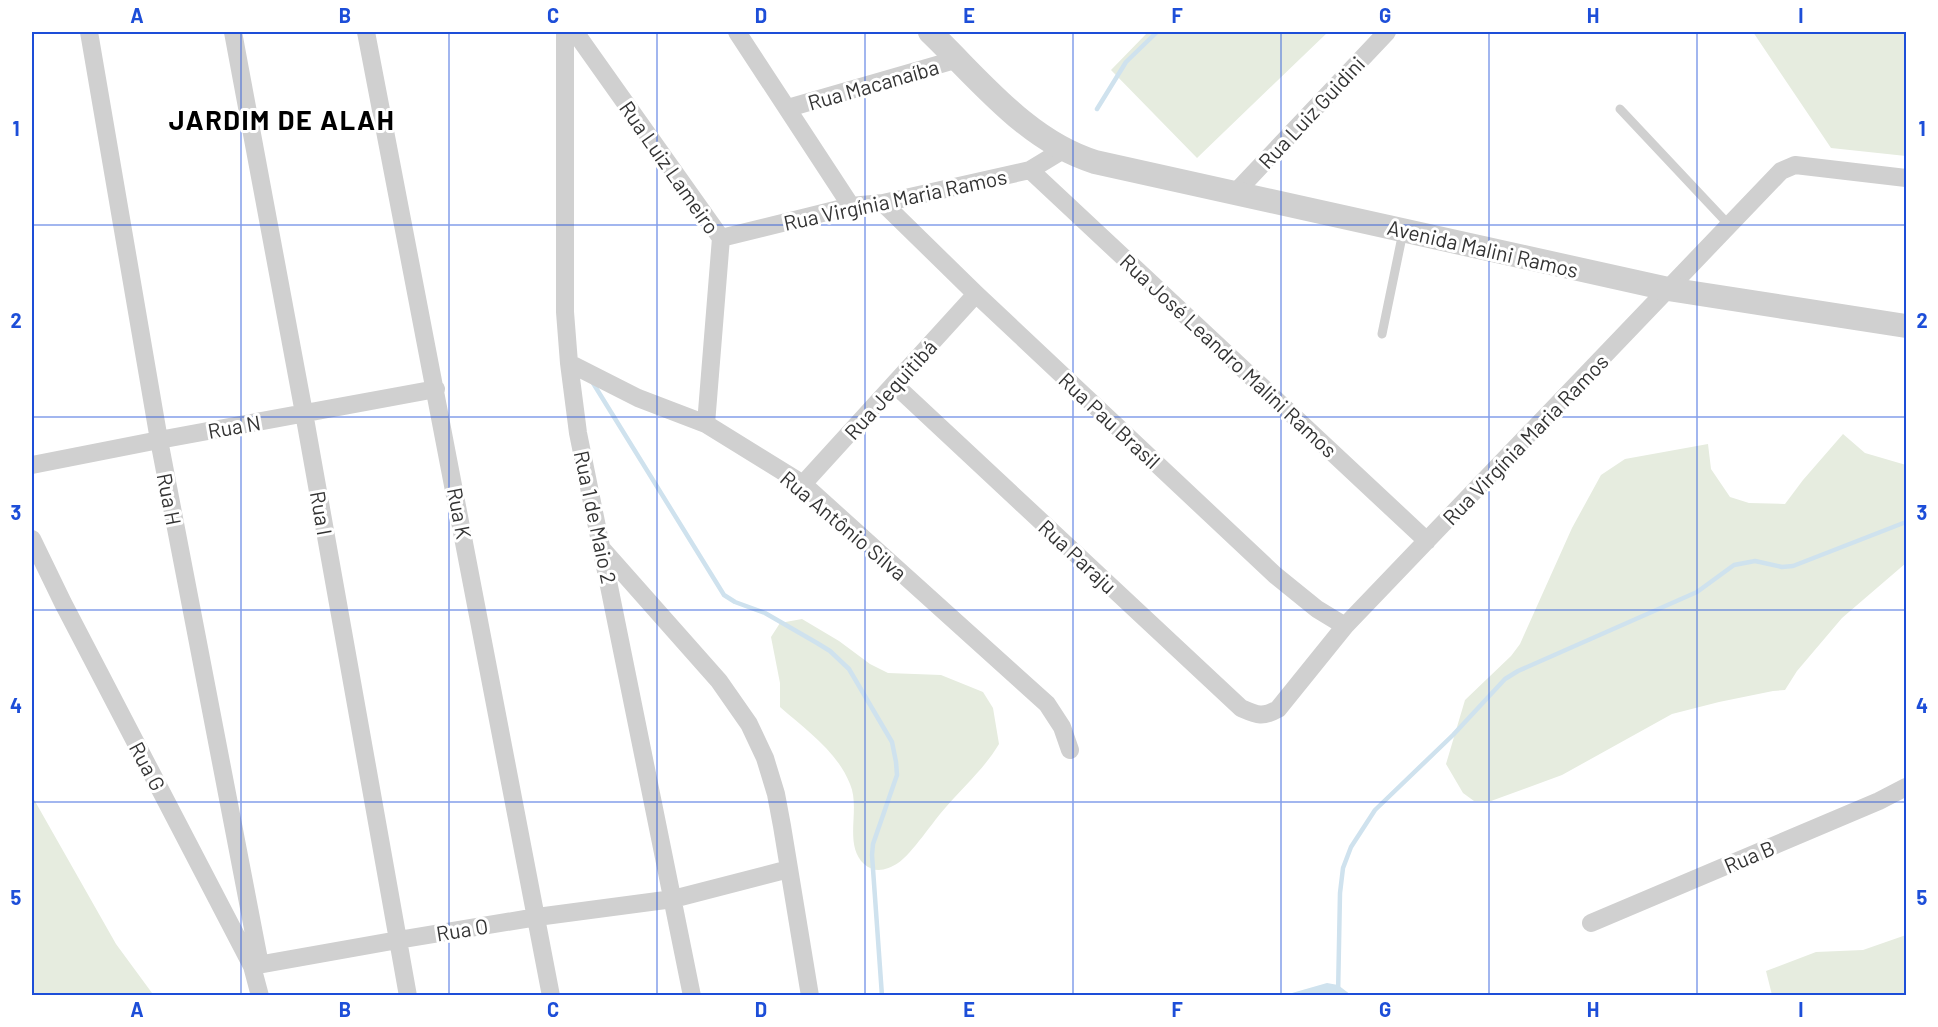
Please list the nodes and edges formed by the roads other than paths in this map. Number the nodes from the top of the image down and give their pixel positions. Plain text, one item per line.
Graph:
1 (88, 32) edge
2 (233, 32) edge
3 (366, 32) edge
4 (565, 32) edge
5 (575, 32) edge
6 (737, 32) edge
7 (932, 32) edge
8 (1387, 32) edge
9 (958, 59) junction
10 (788, 108) junction
11 (1620, 109) dead end
12 (1063, 150) junction
13 (1030, 170) junction
14 (1906, 178) edge
15 (1236, 192) junction
16 (883, 203) junction
17 (851, 206) junction
18 (1730, 226) junction
19 (1404, 230) junction
20 (721, 238) junction
21 (1668, 290) junction
22 (976, 294) junction
23 (1906, 326) edge
24 (1382, 334) dead end
25 (569, 363) junction
26 (895, 385) junction
27 (436, 389) junction
28 (304, 413) junction
29 (706, 424) junction
30 (159, 440) junction
31 (32, 465) edge
32 (803, 484) junction
33 (32, 539) edge
34 (1427, 541) junction
35 (602, 548) junction
36 (1345, 626) junction
37 (1267, 715) joint
38 (1070, 750) dead end
39 (1906, 787) edge
40 (789, 869) junction
41 (673, 899) junction
42 (537, 917) junction
43 (1591, 923) dead end
44 (398, 940) junction
45 (256, 966) junction
46 (260, 996) edge
47 (408, 996) edge
48 (551, 996) edge
49 (692, 996) edge
50 (810, 996) edge

1 - 30 street, Rua H
2 - 28 street, Rua I
3 - 27 street, Rua K
4 - 25 street, Rua 1 de Maio 2
5 - 20 street, Rua Luiz Lameiro
6 - 10 street
7 - 9 street, Avenida Malini Ramos
8 - 15 street, Rua Luiz Guidini
9 - 10 street, Rua Macanaíba
9 - 12 street, Avenida Malini Ramos
10 - 17 street
11 - 18 lane
12 - 13 street, Rua Virgínia Maria Ramos
12 - 15 street, Avenida Malini Ramos
13 - 16 street, Rua Virgínia Maria Ramos
13 - 34 street, Rua José Leandro Malini Ramos
14 - 18 street, Rua Virgínia Maria Ramos
15 - 19 street, Avenida Malini Ramos
16 - 17 street, Rua Virgínia Maria Ramos
16 - 22 street, Rua Pau Brasil
17 - 20 street, Rua Virgínia Maria Ramos
18 - 21 street, Rua Virgínia Maria Ramos
19 - 21 street, Avenida Malini Ramos
19 - 24 lane
20 - 29 street, Rua Luiz Lameiro
21 - 23 street, Avenida Malini Ramos
21 - 34 street, Rua Virgínia Maria Ramos
22 - 26 street, Rua Jequitibá
22 - 36 street, Rua Pau Brasil
25 - 29 street, Rua Antônio Silva
25 - 35 street, Rua 1 de Maio 2
26 - 32 street, Rua Jequitibá
26 - 37 street, Rua Paraju
27 - 28 street, Rua N
27 - 42 street, Rua K
28 - 30 street, Rua N
28 - 44 street, Rua I
29 - 32 street, Rua Antônio Silva
30 - 31 street, Rua N
30 - 45 street, Rua H
32 - 38 street, Rua Antônio Silva
33 - 45 street, Rua G
34 - 36 street, Rua Virgínia Maria Ramos
35 - 40 street
35 - 41 street, Rua 1 de Maio 2
36 - 37 street, Rua Virgínia Maria Ramos
39 - 43 street, Rua B
40 - 41 street, Rua O
40 - 50 street
41 - 42 street, Rua O
41 - 49 street, Rua 1 de Maio 2
42 - 44 street, Rua O
42 - 48 street, Rua K
44 - 45 street, Rua O
44 - 47 street, Rua I
45 - 46 street, Rua G

